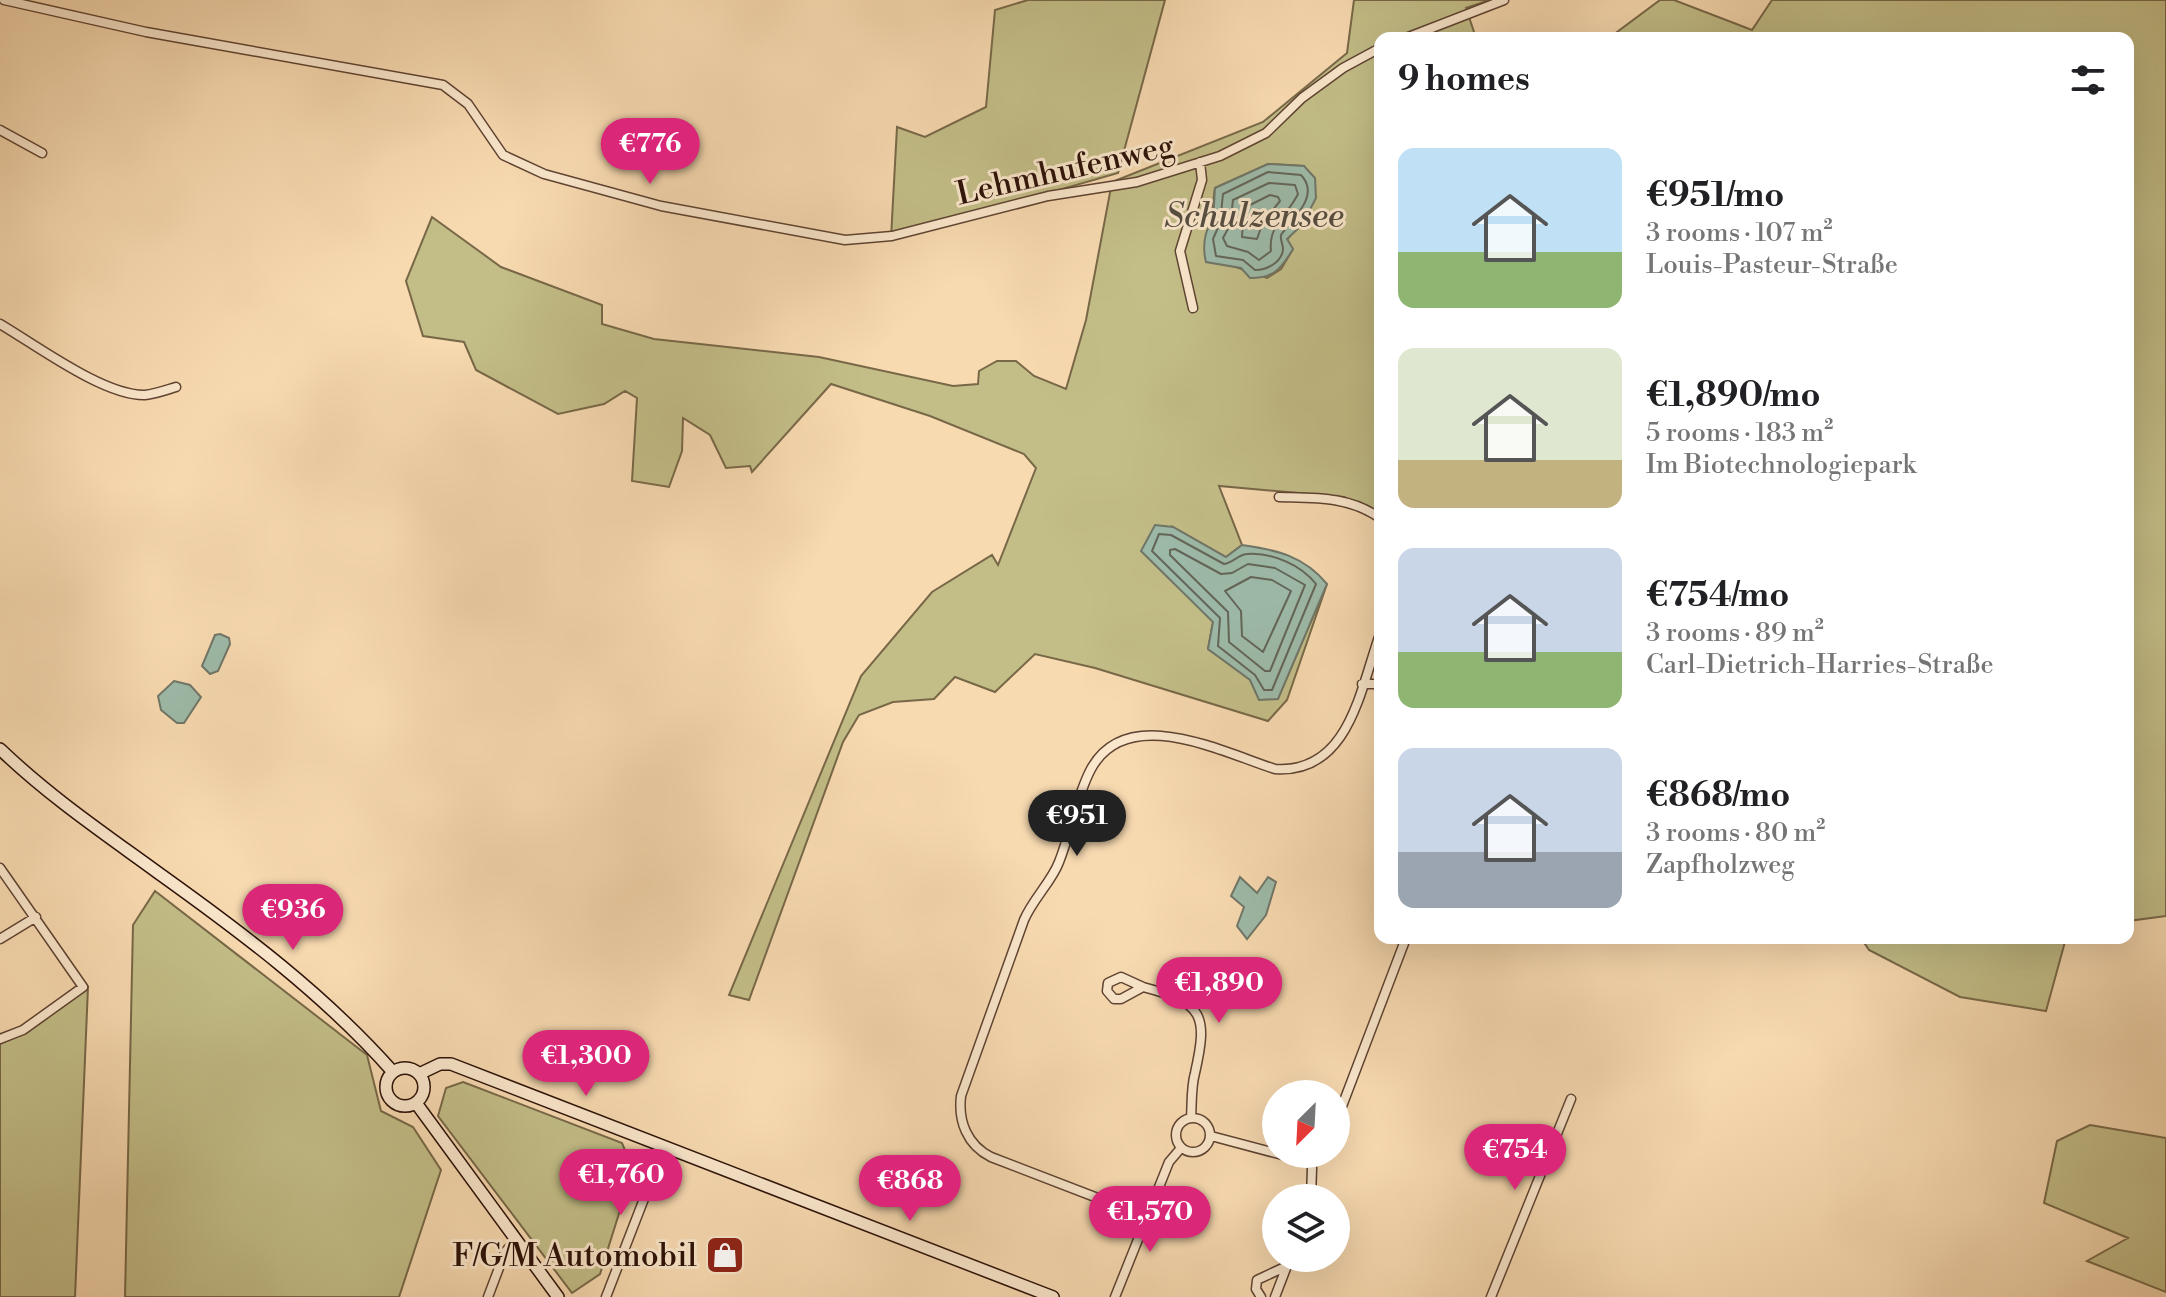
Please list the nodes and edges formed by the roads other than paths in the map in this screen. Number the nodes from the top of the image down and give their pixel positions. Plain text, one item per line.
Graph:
1 (4, 0) edge
2 (1504, 0) edge
3 (1421, 32) edge
4 (1374, 51) edge
5 (0, 130) edge
6 (42, 153) dead end
7 (1200, 162) junction
8 (1193, 308) dead end
9 (0, 324) edge
10 (176, 387) dead end
11 (1279, 497) dead end
12 (1374, 514) edge
13 (1374, 651) edge
14 (1362, 684) junction
15 (1374, 684) edge
16 (0, 749) edge
17 (0, 868) edge
18 (36, 917) junction
19 (0, 939) edge
20 (1404, 944) edge
21 (1143, 987) dead end
22 (0, 1039) edge
23 (393, 1072) junction
24 (419, 1074) junction
25 (1350, 1085) edge
26 (1571, 1099) dead end
27 (416, 1103) junction
28 (1191, 1118) junction
29 (1211, 1136) junction
30 (664, 1147) junction
31 (1181, 1148) junction
32 (1262, 1150) edge
33 (1147, 1217) junction
34 (516, 1240) junction
35 (1271, 1272) edge
36 (1285, 1272) edge
37 (488, 1297) edge
38 (558, 1297) edge
39 (606, 1297) edge
40 (1053, 1297) edge
41 (1115, 1297) edge
42 (1261, 1297) edge
43 (1275, 1297) edge
44 (1491, 1297) edge

1 - 7 street, Lehmhufenweg
2 - 3 street
4 - 7 street, Lehmhufenweg
5 - 6 street
7 - 8 street, Lehmhufenweg
9 - 10 street
11 - 12 street
13 - 14 street
14 - 15 street
14 - 33 street
16 - 23 street
17 - 18 street
18 - 19 street
18 - 22 street
20 - 25 street
21 - 28 street
23 - 24 street
23 - 27 street
24 - 27 street
24 - 30 street
26 - 44 street
27 - 34 street
28 - 29 street
28 - 31 street
29 - 31 street
29 - 32 street
30 - 39 street
30 - 40 street
31 - 33 street
33 - 41 street
34 - 37 street
34 - 38 street
35 - 42 street
36 - 43 street

